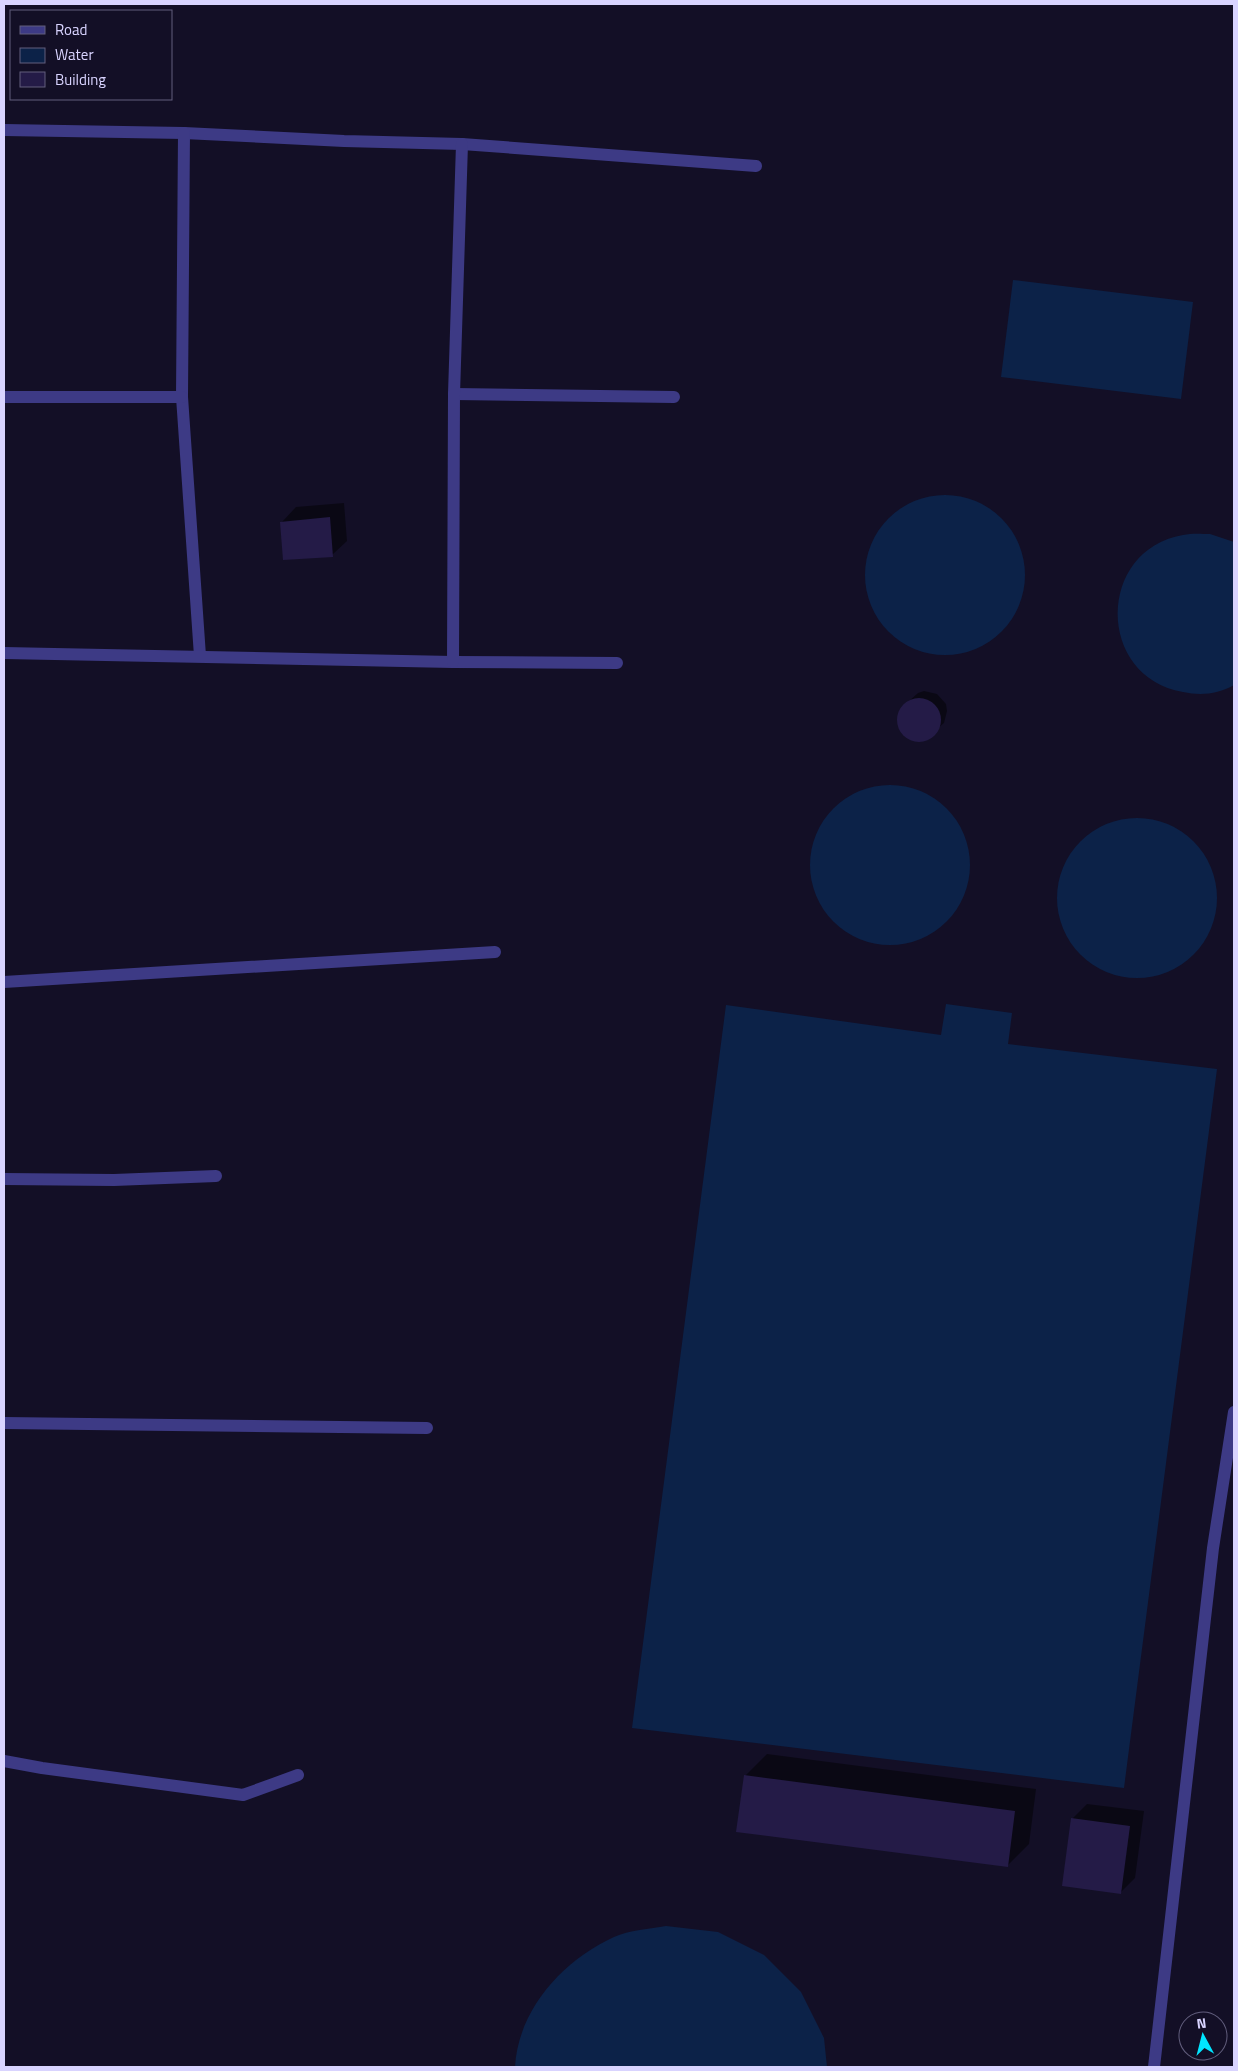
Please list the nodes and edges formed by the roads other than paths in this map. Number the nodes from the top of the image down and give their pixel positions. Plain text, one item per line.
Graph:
1 (4, 130) edge
2 (184, 133) junction
3 (462, 144) junction
4 (756, 166) dead end
5 (454, 394) junction
6 (4, 397) edge
7 (674, 397) dead end
8 (182, 398) junction
9 (4, 653) edge
10 (200, 656) junction
11 (452, 662) junction
12 (617, 664) dead end
13 (495, 952) dead end
14 (4, 982) edge
15 (216, 1176) dead end
16 (4, 1179) edge
17 (1234, 1412) edge
18 (4, 1423) edge
19 (427, 1428) dead end
20 (4, 1761) edge
21 (298, 1775) dead end
22 (1154, 2067) edge

1 - 2 street
2 - 3 street
2 - 8 street
3 - 4 street
3 - 5 street
5 - 7 street
5 - 11 street
6 - 8 street
8 - 10 street
9 - 10 street
10 - 11 street
11 - 12 street
13 - 14 street
15 - 16 street
17 - 22 street
18 - 19 street
20 - 21 street

